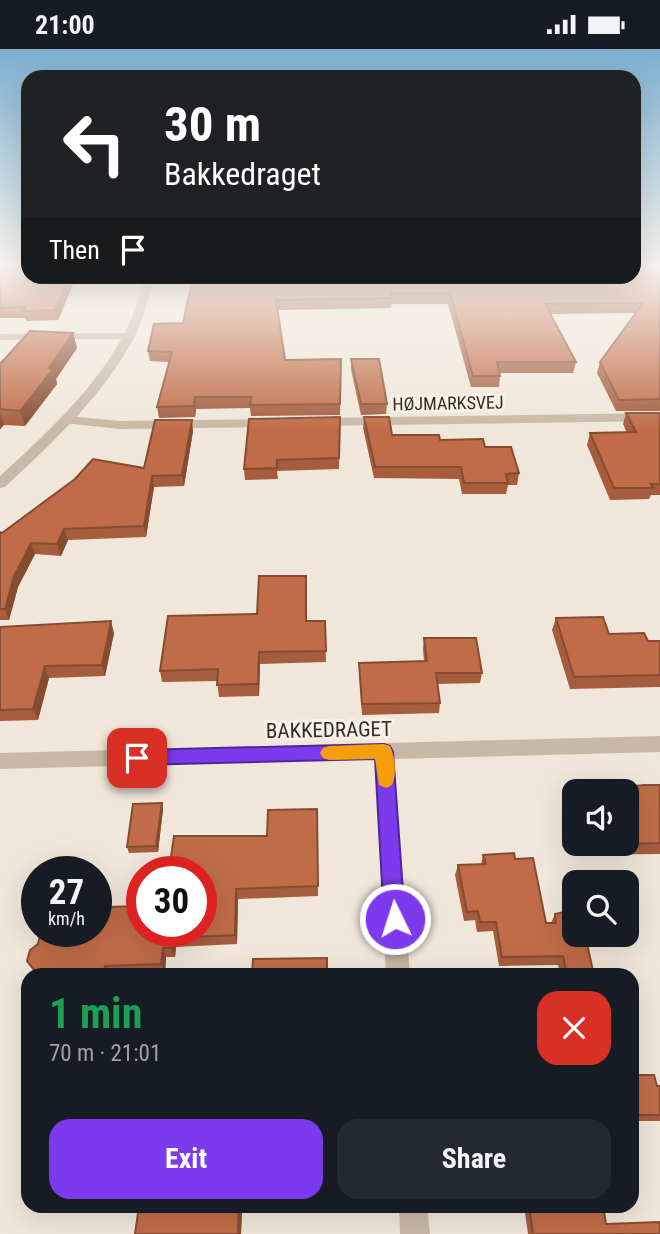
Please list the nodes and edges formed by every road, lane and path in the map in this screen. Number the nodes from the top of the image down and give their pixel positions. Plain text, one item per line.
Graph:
1 (135, 320) edge
2 (130, 335) junction
3 (0, 337) edge
4 (660, 417) edge
5 (68, 420) junction
6 (0, 484) edge
7 (660, 744) edge
8 (384, 752) junction
9 (0, 761) edge
10 (398, 968) edge
11 (414, 1213) edge
12 (415, 1234) edge

1 - 2 street
2 - 3 street
2 - 5 street
4 - 5 street, HØJMARKSVEJ
5 - 6 street
7 - 8 street, BAKKEDRAGET
8 - 9 street, BAKKEDRAGET
8 - 10 street
11 - 12 street

